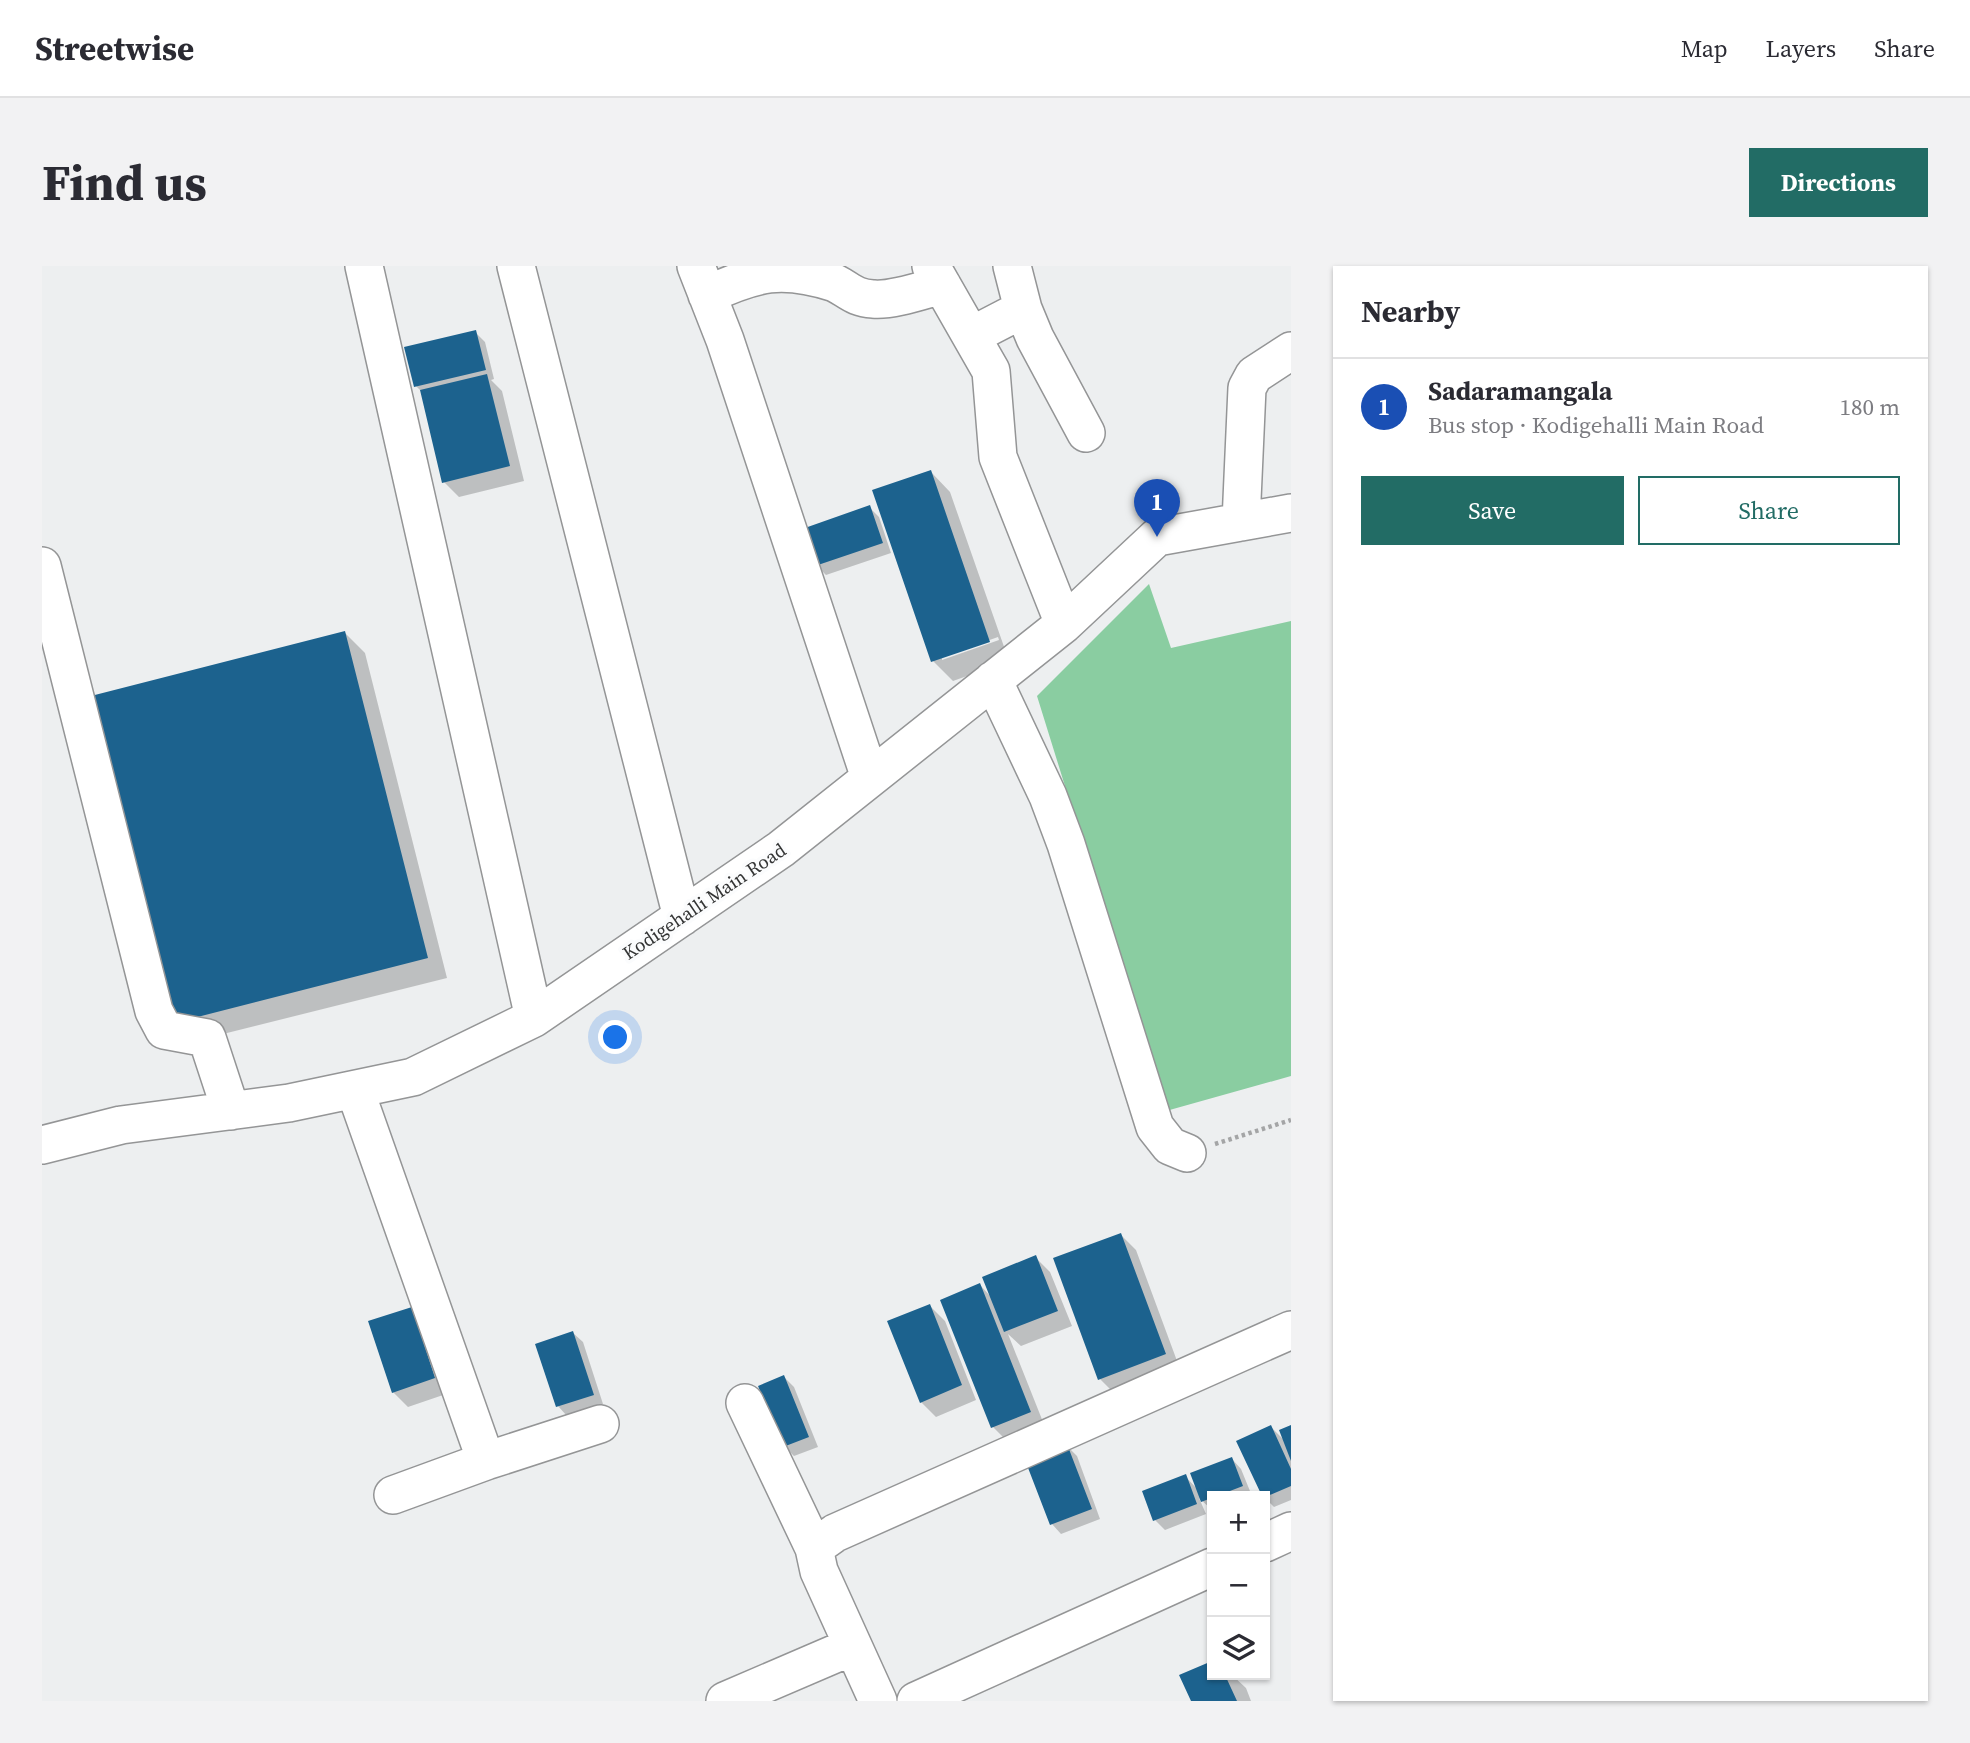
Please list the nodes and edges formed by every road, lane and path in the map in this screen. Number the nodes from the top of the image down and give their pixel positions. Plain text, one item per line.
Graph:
1 (364, 266) edge
2 (516, 266) edge
3 (1012, 266) edge
4 (936, 276) edge
5 (702, 280) edge
6 (1023, 309) junction
7 (971, 336) junction
8 (1291, 351) edge
9 (1086, 433) dead end
10 (1291, 513) edge
11 (1241, 522) junction
12 (42, 566) edge
13 (1064, 624) junction
14 (993, 680) junction
15 (870, 778) junction
16 (682, 917) junction
17 (534, 1018) junction
18 (355, 1090) junction
19 (231, 1111) junction
20 (1291, 1120) edge
21 (42, 1145) edge
22 (1187, 1153) joint
23 (1291, 1330) edge
24 (745, 1403) dead end
25 (600, 1423) dead end
26 (486, 1461) junction
27 (393, 1495) dead end
28 (1291, 1531) edge
29 (1270, 1541) edge
30 (814, 1548) junction
31 (1207, 1569) edge
32 (853, 1646) junction
33 (725, 1701) edge
34 (878, 1701) edge
35 (916, 1701) edge

1 - 17 street
2 - 16 street
3 - 6 street
4 - 5 street
4 - 7 street
5 - 15 street
6 - 7 street
6 - 9 street
7 - 13 street
8 - 11 street
10 - 11 street, Kodigehalli Main Road
11 - 13 street, Kodigehalli Main Road
12 - 19 street
13 - 14 street, Kodigehalli Main Road
14 - 15 street, Kodigehalli Main Road
14 - 22 street
15 - 16 street, Kodigehalli Main Road
16 - 17 street, Kodigehalli Main Road
17 - 18 street, Kodigehalli Main Road
18 - 19 street, Kodigehalli Main Road
18 - 26 street
19 - 21 street, Kodigehalli Main Road
20 - 22 path
23 - 30 street
24 - 30 street
25 - 26 street
26 - 27 street
28 - 29 street
30 - 32 street
31 - 35 street
32 - 33 street
32 - 34 street

